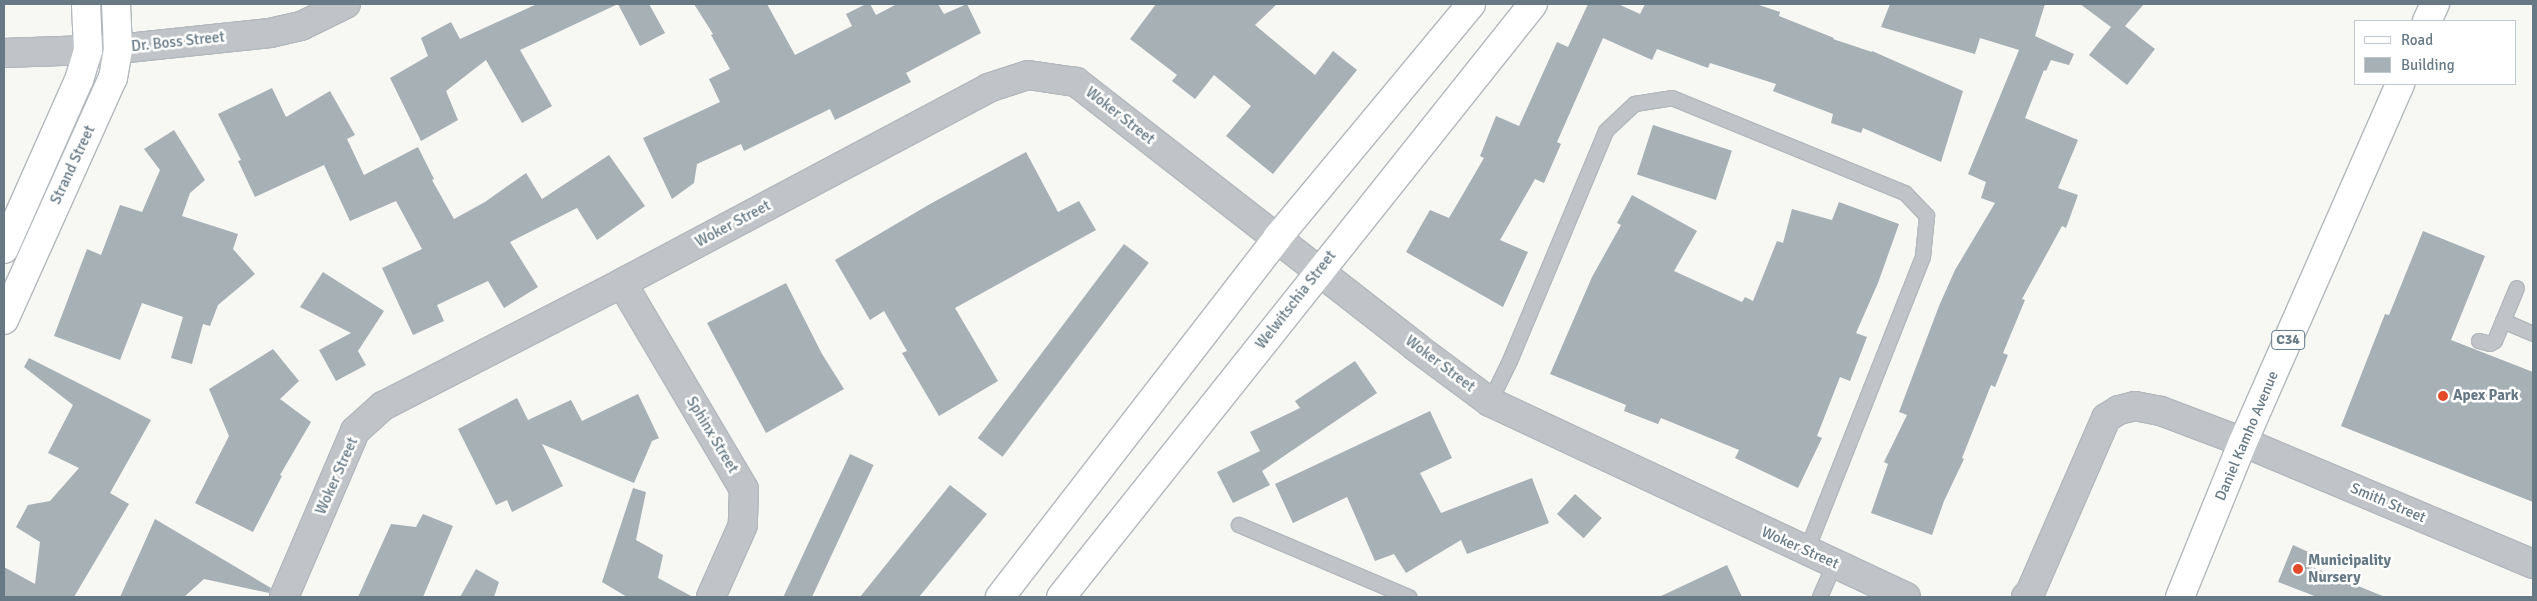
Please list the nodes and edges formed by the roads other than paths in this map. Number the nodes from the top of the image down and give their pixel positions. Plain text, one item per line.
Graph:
1 (86, 4) edge
2 (116, 4) edge
3 (346, 4) edge
4 (1472, 4) edge
5 (1533, 4) edge
6 (2435, 4) edge
7 (2427, 20) edge
8 (118, 49) junction
9 (88, 50) junction
10 (4, 53) edge
11 (2400, 85) edge
12 (1277, 238) junction
13 (4, 250) edge
14 (1318, 271) junction
15 (622, 283) junction
16 (2517, 288) dead end
17 (4, 320) edge
18 (2503, 320) junction
19 (2532, 334) edge
20 (2480, 341) dead end
21 (1490, 402) junction
22 (2243, 442) junction
23 (1239, 525) dead end
24 (1806, 552) junction
25 (1834, 564) junction
26 (2533, 564) edge
27 (284, 597) edge
28 (711, 597) edge
29 (1000, 597) edge
30 (1061, 597) edge
31 (1409, 597) edge
32 (1820, 597) edge
33 (1906, 597) edge
34 (2026, 597) edge
35 (2180, 597) edge

1 - 9 street, Strand Street
2 - 8 street, Strand Street
3 - 8 street, Dr. Boss Street
4 - 12 street
5 - 14 street, Welwitschia Street
6 - 7 street
8 - 9 street, Dr. Boss Street
8 - 17 street, Strand Street
9 - 10 street, Dr. Boss Street
9 - 13 street, Strand Street
11 - 22 street, Daniel Kamho Avenue / C34
12 - 14 street, Woker Street
12 - 15 street, Woker Street
12 - 29 street
14 - 21 street, Woker Street
14 - 30 street, Welwitschia Street
15 - 27 street, Woker Street
15 - 28 street, Sphinx Street
16 - 18 lane
18 - 19 lane
18 - 20 lane
21 - 24 street, Woker Street
21 - 24 lane
22 - 26 street, Smith Street
22 - 34 street
22 - 35 street, Daniel Kamho Avenue / C34
23 - 31 lane
24 - 25 street, Woker Street
25 - 32 lane
25 - 33 street, Woker Street

